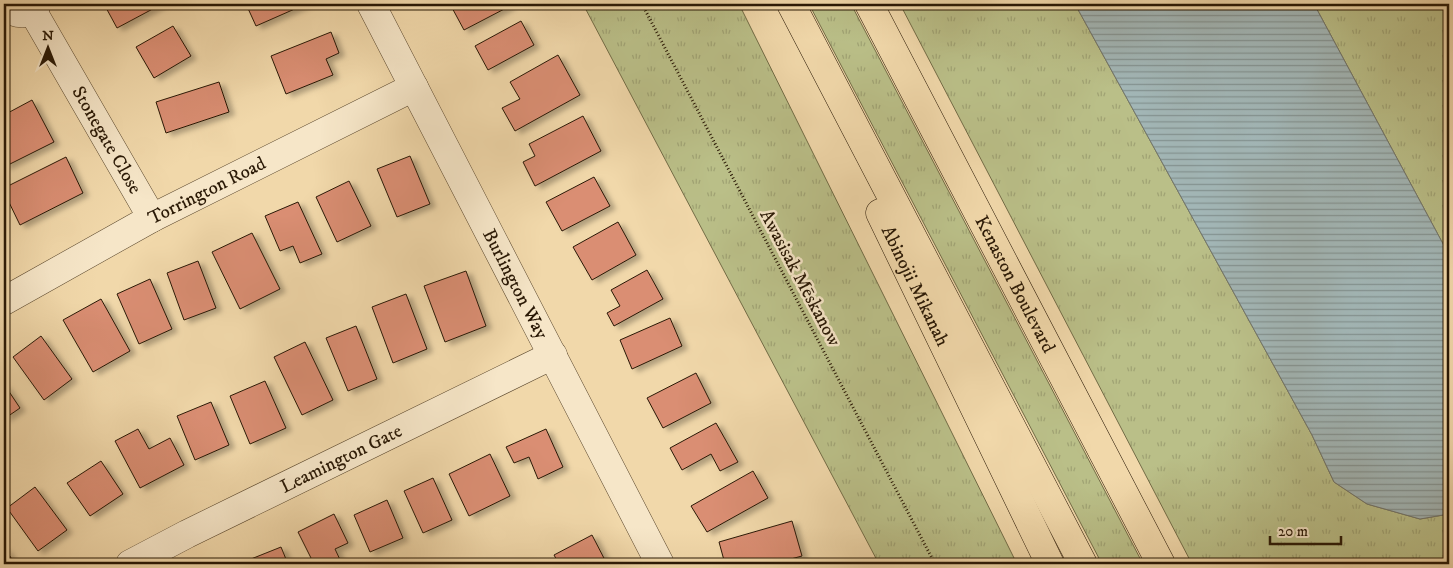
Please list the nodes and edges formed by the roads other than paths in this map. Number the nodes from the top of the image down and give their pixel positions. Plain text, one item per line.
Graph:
1 (5, 4) edge
2 (371, 4) edge
3 (790, 4) edge
4 (869, 4) edge
5 (35, 7) edge
6 (414, 87) junction
7 (152, 218) junction
8 (4, 301) edge
9 (552, 355) junction
10 (130, 564) edge
11 (660, 564) edge
12 (1050, 564) edge
13 (1083, 564) edge
14 (1161, 564) edge

1 - 5 street, Stonegate Close
2 - 6 street, Burlington Way
3 - 12 main road, Abinojii Mikanah
3 - 13 main road
4 - 14 main road, Kenaston Boulevard
5 - 7 street, Stonegate Close
6 - 7 street, Torrington Road
6 - 9 street, Burlington Way
7 - 8 street, Torrington Road
9 - 10 street, Leamington Gate
9 - 11 street, Burlington Way

